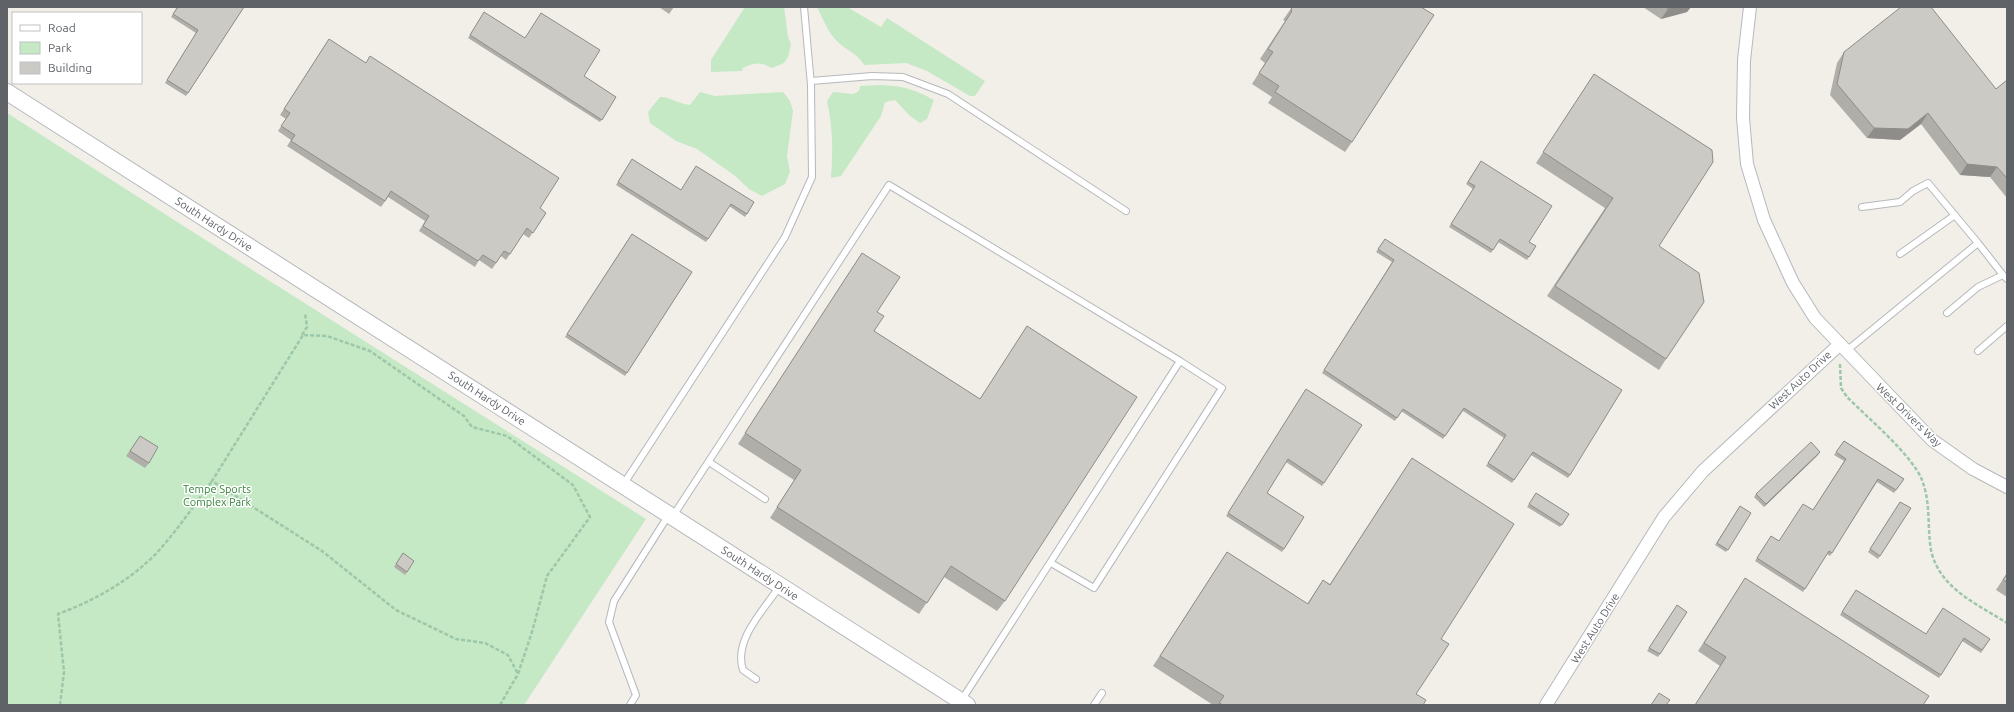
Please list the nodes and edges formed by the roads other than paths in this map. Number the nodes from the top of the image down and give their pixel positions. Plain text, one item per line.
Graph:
1 (804, 7) edge
2 (1750, 7) edge
3 (811, 81) junction
4 (7, 92) edge
5 (1862, 207) dead end
6 (1126, 211) dead end
7 (1955, 215) junction
8 (1978, 244) junction
9 (1900, 254) dead end
10 (2005, 277) edge
11 (1947, 313) dead end
12 (2007, 326) edge
13 (1842, 348) junction
14 (1978, 351) dead end
15 (1180, 361) junction
16 (709, 462) junction
17 (623, 485) junction
18 (2007, 486) edge
19 (764, 499) dead end
20 (671, 516) junction
21 (1051, 563) junction
22 (780, 585) junction
23 (756, 679) dead end
24 (1102, 693) dead end
25 (964, 703) edge
26 (630, 705) edge
27 (1094, 705) edge
28 (1546, 705) edge

1 - 3 lane
2 - 13 street, West Auto Drive
3 - 6 lane
3 - 17 lane
4 - 17 street, South Hardy Drive
5 - 7 lane
7 - 8 lane
7 - 9 lane
8 - 10 lane
8 - 13 lane
10 - 11 lane
12 - 14 lane
13 - 18 street, West Drivers Way
13 - 28 street, West Auto Drive
15 - 16 lane
15 - 21 lane
15 - 21 lane
16 - 19 lane
16 - 20 lane
17 - 20 street, South Hardy Drive
20 - 22 street, South Hardy Drive
20 - 26 lane
21 - 25 lane
22 - 23 lane
22 - 25 street, South Hardy Drive
24 - 27 lane

